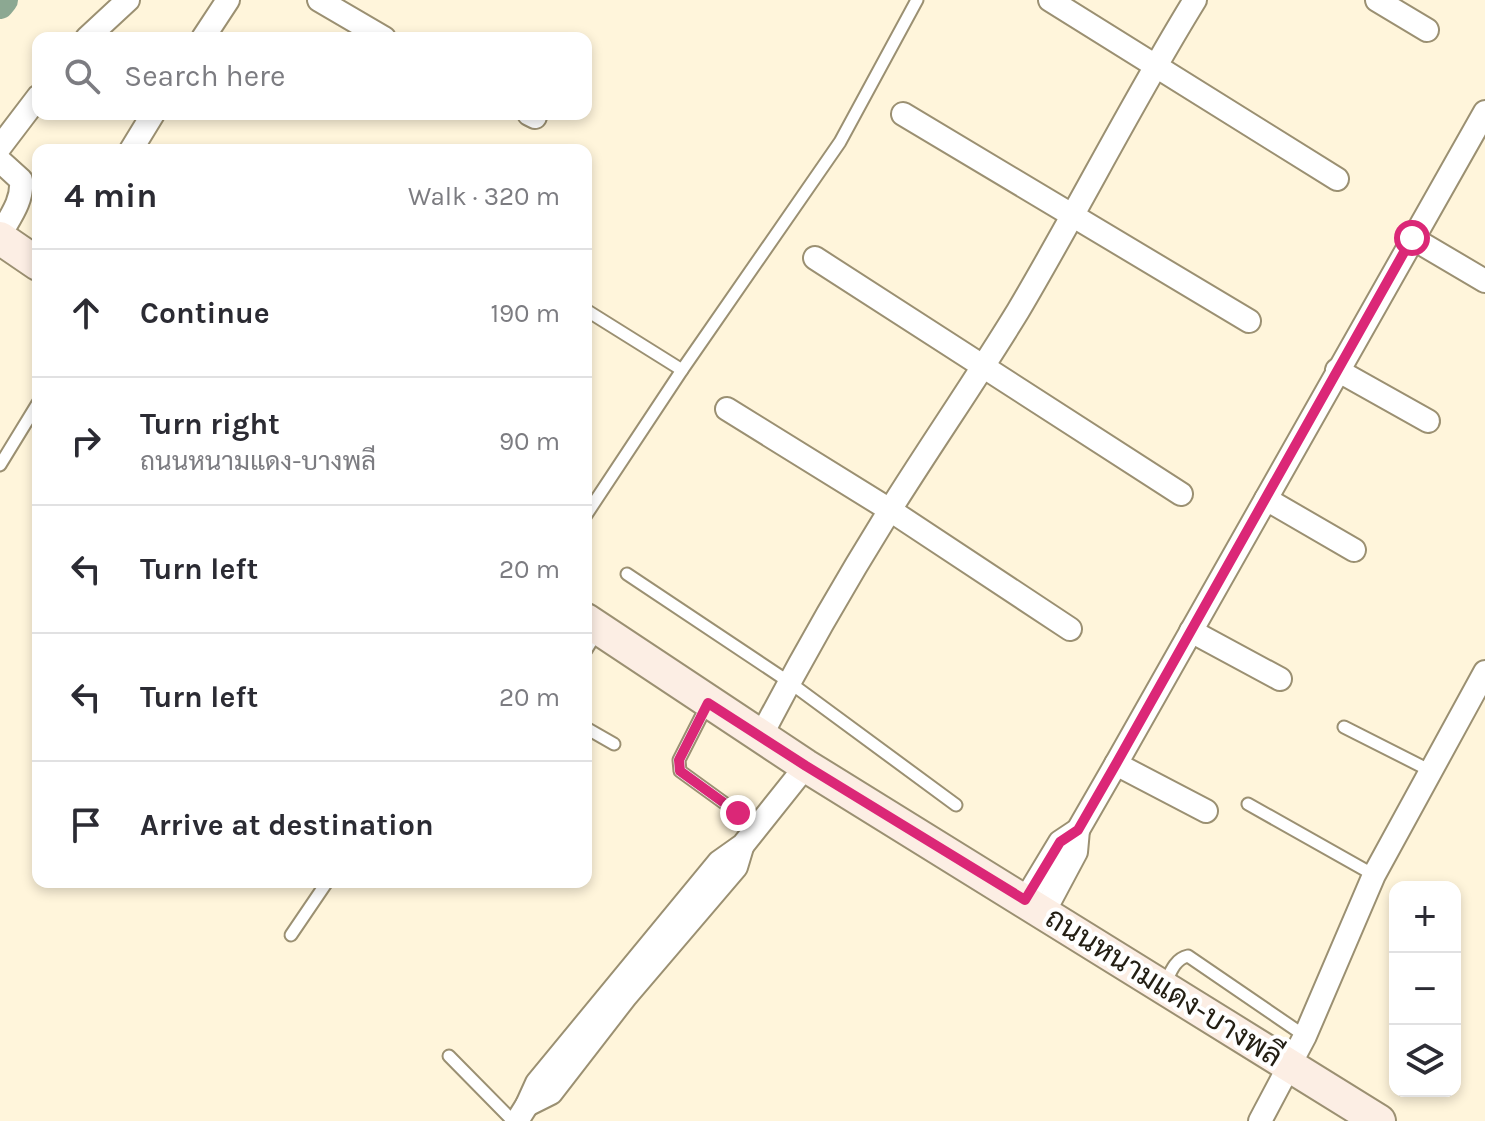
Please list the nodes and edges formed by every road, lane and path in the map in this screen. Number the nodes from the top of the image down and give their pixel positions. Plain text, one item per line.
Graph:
1 (128, 0) edge
2 (228, 0) edge
3 (319, 0) edge
4 (917, 0) edge
5 (1050, 0) edge
6 (1195, 0) edge
7 (1377, 0) edge
8 (1427, 30) dead end
9 (93, 32) edge
10 (207, 32) edge
11 (374, 32) edge
12 (1155, 64) junction
13 (32, 105) edge
14 (903, 114) dead end
15 (1484, 114) edge
16 (149, 120) edge
17 (135, 144) edge
18 (0, 147) edge
19 (0, 161) edge
20 (1337, 179) dead end
21 (1073, 218) junction
22 (0, 236) edge
23 (1412, 238) junction
24 (815, 258) dead end
25 (32, 260) edge
26 (1485, 281) edge
27 (592, 314) edge
28 (1249, 321) dead end
29 (982, 368) junction
30 (682, 370) junction
31 (1337, 370) junction
32 (727, 409) dead end
33 (32, 413) edge
34 (1428, 421) dead end
35 (0, 465) edge
36 (1181, 494) dead end
37 (592, 496) edge
38 (1266, 499) junction
39 (890, 510) junction
40 (1354, 550) dead end
41 (627, 574) dead end
42 (1070, 629) dead end
43 (1191, 631) junction
44 (592, 634) edge
45 (1485, 672) edge
46 (1280, 679) dead end
47 (789, 682) junction
48 (708, 703) junction
49 (1344, 727) dead end
50 (592, 731) edge
51 (761, 736) junction
52 (614, 744) dead end
53 (1116, 764) junction
54 (806, 766) junction
55 (1431, 771) junction
56 (1248, 804) dead end
57 (956, 805) dead end
58 (1206, 811) dead end
59 (738, 813) dead end
60 (1374, 875) junction
61 (323, 888) edge
62 (1035, 906) junction
63 (291, 935) dead end
64 (1163, 987) junction
65 (1305, 1036) junction
66 (449, 1056) dead end
67 (1290, 1066) junction
68 (519, 1116) edge
69 (1260, 1121) edge
70 (1379, 1121) edge

1 - 9 street
2 - 10 street
3 - 11 street
4 - 30 lane
5 - 12 street
6 - 12 street
7 - 8 street
12 - 20 street
12 - 21 street
13 - 18 street
14 - 21 street
15 - 23 street
16 - 17 street
19 - 22 street
21 - 28 street
21 - 29 street
22 - 25 main road
23 - 26 street
23 - 31 street
24 - 29 street
27 - 30 lane
29 - 36 street
29 - 39 street
30 - 37 lane
31 - 34 street
31 - 38 street
32 - 39 street
33 - 35 lane
38 - 40 street
38 - 43 street
39 - 42 street
39 - 47 street
41 - 47 lane
43 - 46 street
43 - 53 street
44 - 48 main road, ถนนหนามแดง-บางพลี
45 - 55 street
47 - 51 street
47 - 57 lane
48 - 51 main road, ถนนหนามแดง-บางพลี
48 - 59 lane
49 - 55 lane
50 - 52 lane
51 - 54 main road, ถนนหนามแดง-บางพลี
53 - 58 street
53 - 62 street
54 - 62 main road, ถนนหนามแดง-บางพลี
54 - 68 street
55 - 60 street
56 - 60 lane
60 - 65 street
61 - 63 lane
62 - 64 main road, ถนนหนามแดง-บางพลี
64 - 65 lane
64 - 67 main road, ถนนหนามแดง-บางพลี
65 - 67 street
66 - 68 lane
67 - 69 street
67 - 70 main road, ถนนหนามแดง-บางพลี

